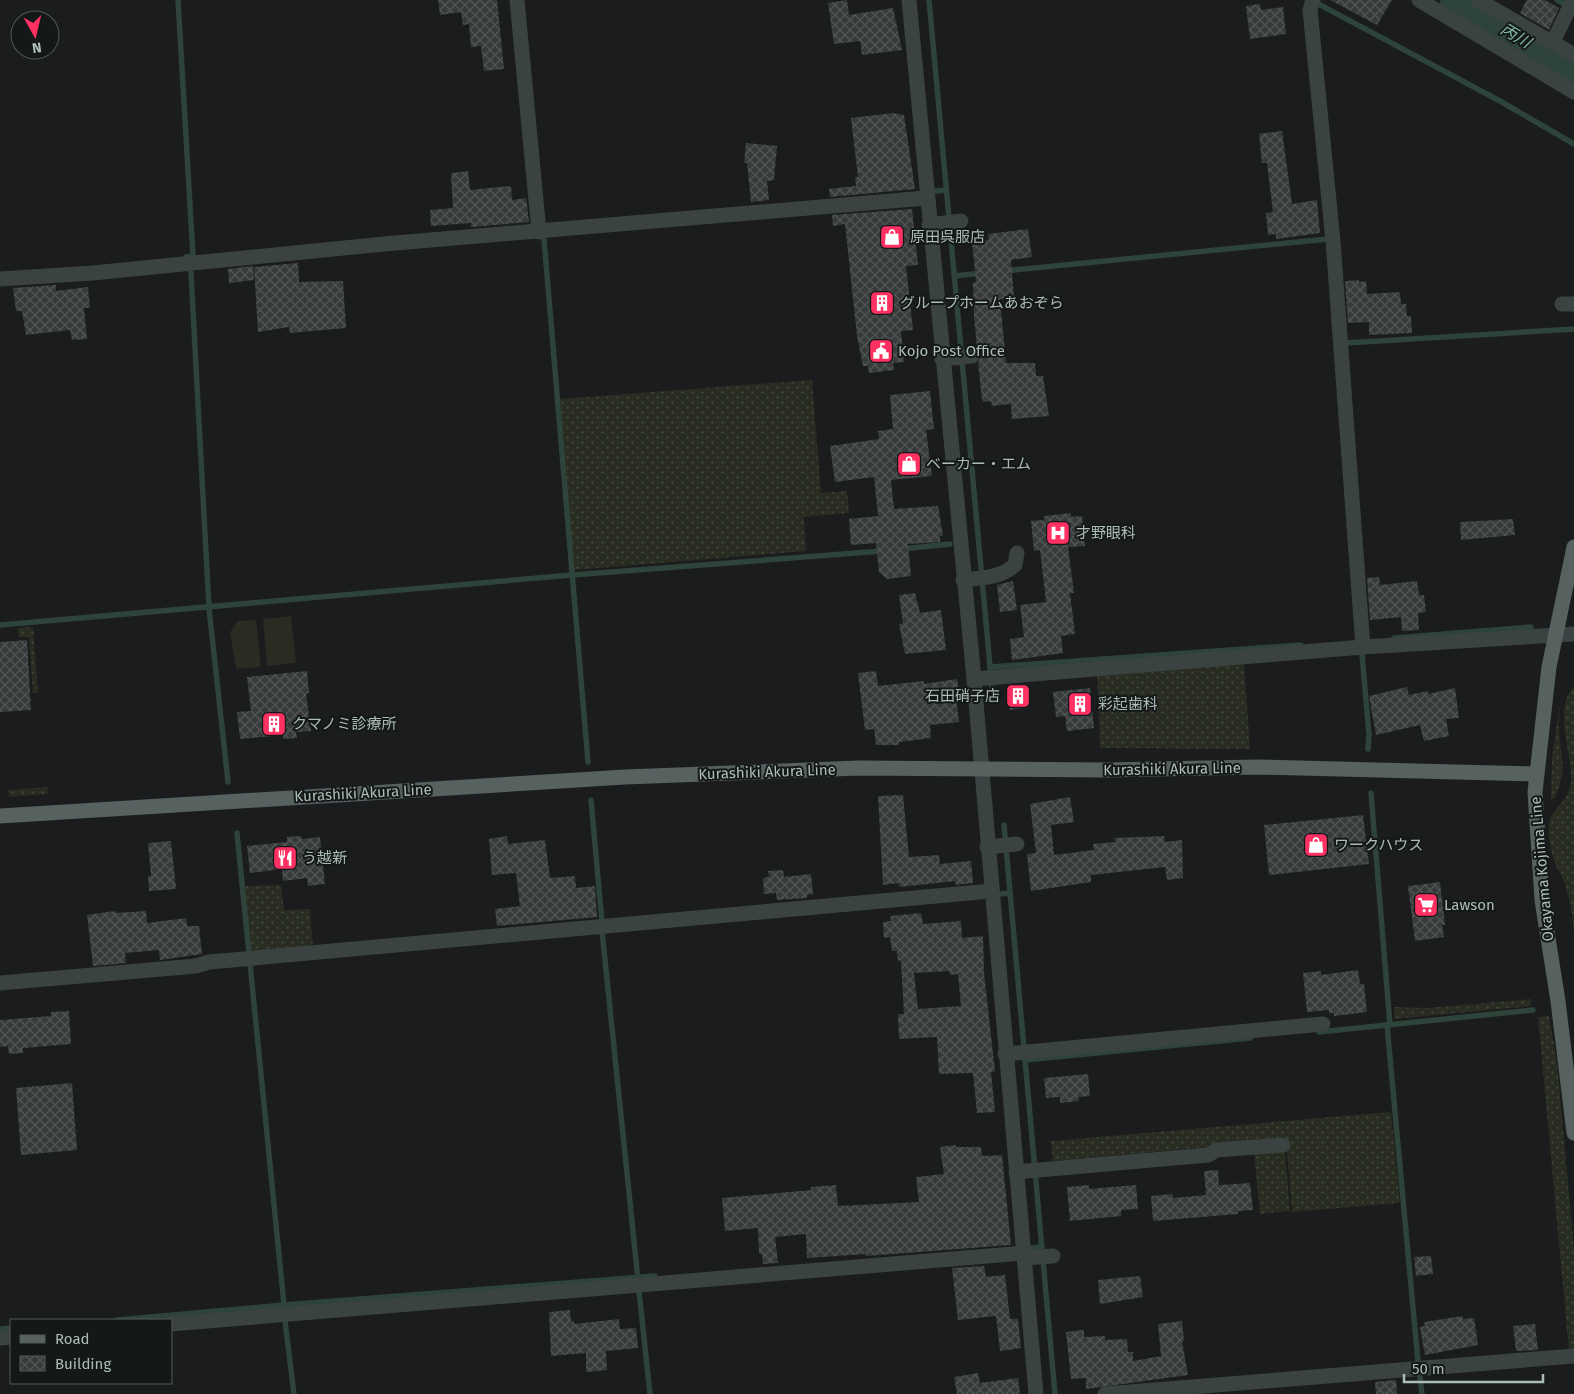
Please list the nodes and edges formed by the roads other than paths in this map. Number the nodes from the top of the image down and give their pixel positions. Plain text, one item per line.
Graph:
1 (517, 0) edge
2 (909, 0) edge
3 (1419, 0) edge
4 (1478, 0) edge
5 (1312, 1) edge
6 (1571, 5) edge
7 (1553, 42) junction
8 (1574, 55) edge
9 (1574, 92) edge
10 (926, 198) junction
11 (959, 221) dead end
12 (934, 224) junction
13 (539, 228) junction
14 (0, 279) edge
15 (1574, 547) edge
16 (1017, 553) dead end
17 (967, 579) junction
18 (1574, 634) edge
19 (1555, 635) junction
20 (1363, 648) junction
21 (985, 678) junction
22 (981, 768) junction
23 (1536, 774) junction
24 (0, 816) edge
25 (1016, 844) dead end
26 (993, 846) junction
27 (990, 890) junction
28 (0, 983) edge
29 (1324, 1024) dead end
30 (1018, 1053) junction
31 (1574, 1133) edge
32 (1283, 1145) dead end
33 (1029, 1171) junction
34 (1027, 1256) junction
35 (1052, 1256) dead end
36 (172, 1324) edge
37 (1574, 1356) edge
38 (1036, 1394) edge
39 (1104, 1394) edge

1 - 13 street
2 - 10 street
3 - 9 street
4 - 7 street
5 - 20 street
6 - 7 street
7 - 8 street
10 - 12 street
10 - 13 street
11 - 12 street
12 - 17 street
13 - 14 street
15 - 19 main road, Okayama Kojima Line
16 - 17 street
17 - 21 street
18 - 19 street
19 - 20 street
19 - 23 main road, Okayama Kojima Line
20 - 21 street
21 - 22 street
22 - 23 main road, Kurashiki Akura Line
22 - 24 main road, Kurashiki Akura Line
22 - 26 street
23 - 31 main road, Okayama Kojima Line
25 - 26 street
26 - 27 street
27 - 28 street
27 - 30 street
29 - 30 street
30 - 33 street
32 - 33 street
33 - 34 street
34 - 35 street
34 - 36 street
34 - 38 street
37 - 39 street

